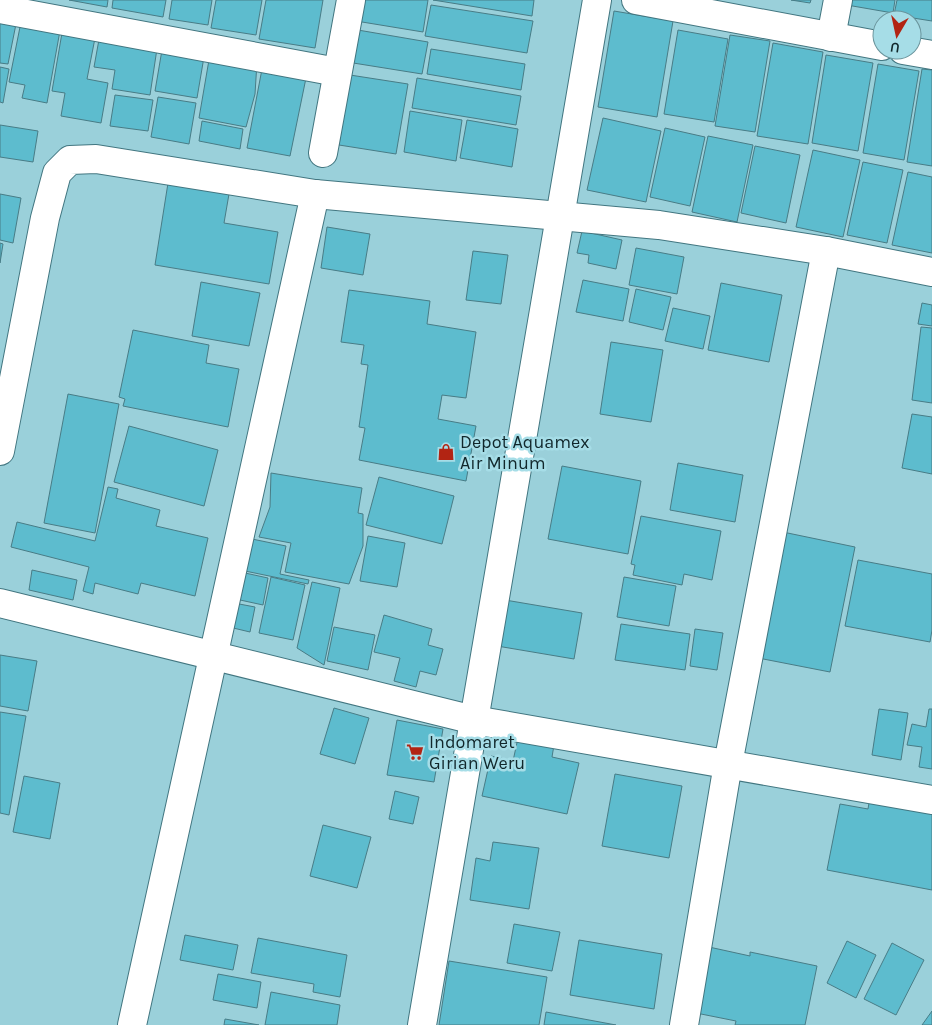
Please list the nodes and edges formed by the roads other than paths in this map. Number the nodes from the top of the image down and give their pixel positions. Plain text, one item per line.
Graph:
1 (351, 0) edge
2 (597, 0) edge
3 (636, 0) edge
4 (838, 0) edge
5 (0, 9) edge
6 (832, 37) junction
7 (872, 44) edge
8 (337, 72) junction
9 (323, 153) dead end
10 (315, 194) junction
11 (561, 217) junction
12 (826, 251) junction
13 (932, 272) edge
14 (0, 451) edge
15 (0, 603) edge
16 (214, 655) junction
17 (474, 720) junction
18 (728, 764) junction
19 (932, 800) edge
20 (132, 1025) edge
21 (422, 1025) edge
22 (684, 1025) edge

1 - 8 street
2 - 11 street
3 - 6 street
4 - 6 street
5 - 8 street
6 - 7 street
8 - 9 street
10 - 11 street
10 - 14 street
10 - 16 street
11 - 12 street
11 - 17 street
12 - 13 street
12 - 18 street
15 - 16 street
16 - 17 street
16 - 20 street
17 - 18 street
17 - 21 street
18 - 19 street
18 - 22 street

